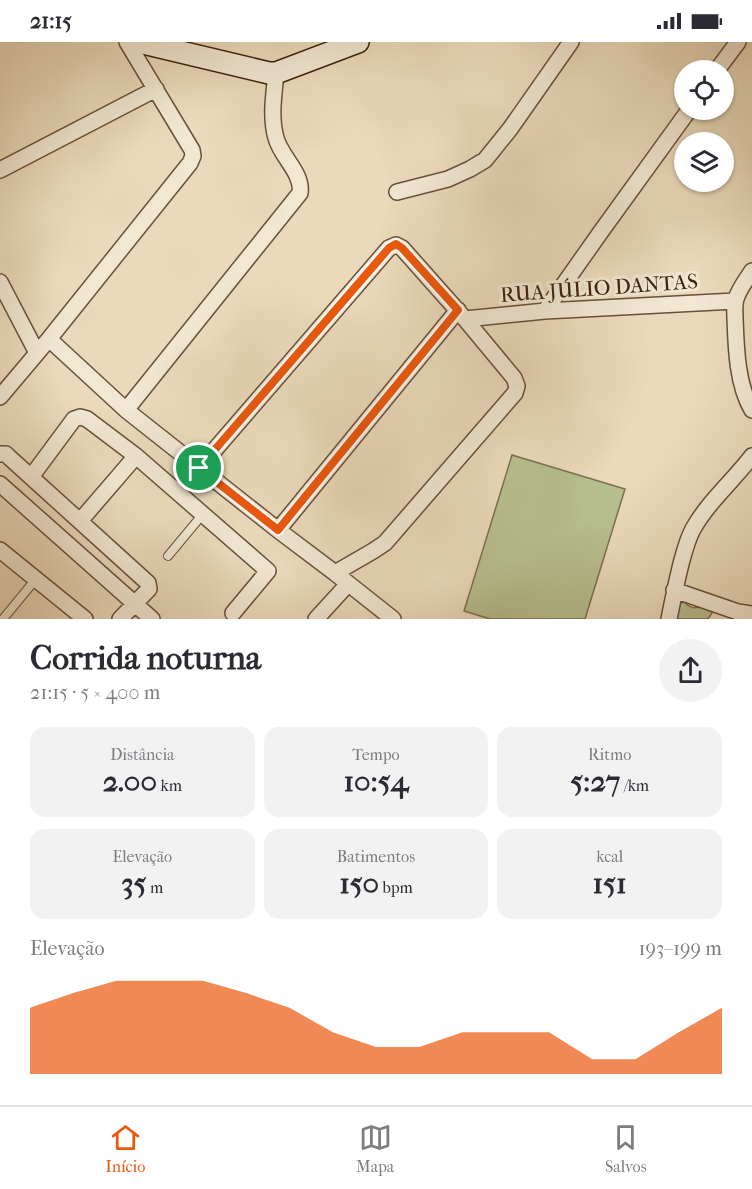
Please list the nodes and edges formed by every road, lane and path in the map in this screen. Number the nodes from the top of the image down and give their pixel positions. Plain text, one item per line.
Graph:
1 (127, 42) edge
2 (140, 42) edge
3 (358, 42) edge
4 (571, 42) edge
5 (738, 42) edge
6 (724, 60) edge
7 (276, 73) junction
8 (156, 89) junction
9 (682, 120) edge
10 (0, 170) edge
11 (397, 192) dead end
12 (752, 271) edge
13 (0, 282) edge
14 (735, 301) junction
15 (545, 311) junction
16 (461, 315) junction
17 (49, 339) junction
18 (37, 353) junction
19 (0, 397) edge
20 (126, 410) junction
21 (752, 410) edge
22 (0, 454) edge
23 (136, 456) junction
24 (752, 456) edge
25 (199, 468) junction
26 (31, 477) junction
27 (0, 484) edge
28 (203, 514) junction
29 (80, 521) junction
30 (278, 530) junction
31 (0, 550) edge
32 (168, 556) dead end
33 (335, 573) junction
34 (36, 579) junction
35 (348, 584) junction
36 (674, 590) junction
37 (135, 603) junction
38 (233, 613) dead end
39 (745, 613) edge
40 (3, 619) edge
41 (85, 619) edge
42 (120, 619) edge
43 (152, 619) edge
44 (316, 619) edge
45 (393, 619) edge
46 (669, 619) edge
47 (718, 619) edge

1 - 8 street
2 - 7 street
3 - 7 street
4 - 11 street
5 - 6 street
7 - 20 street
8 - 10 street
8 - 17 street
9 - 15 street
12 - 14 street
13 - 18 street
14 - 15 street, RUA JÚLIO DANTAS
14 - 21 street
15 - 16 street, RUA JÚLIO DANTAS
16 - 25 street
16 - 30 street
16 - 33 street
17 - 18 street
17 - 20 street
18 - 19 street
20 - 25 street
22 - 26 street
23 - 26 street
23 - 28 street
23 - 29 street
24 - 36 street
25 - 30 street
26 - 29 street
27 - 37 street
28 - 32 lane
28 - 38 street
29 - 37 street
30 - 33 street
31 - 34 street
33 - 35 street
34 - 40 lane
34 - 41 street
35 - 44 street
35 - 45 street
36 - 39 street
36 - 46 street
37 - 42 street
37 - 43 street
39 - 47 street

